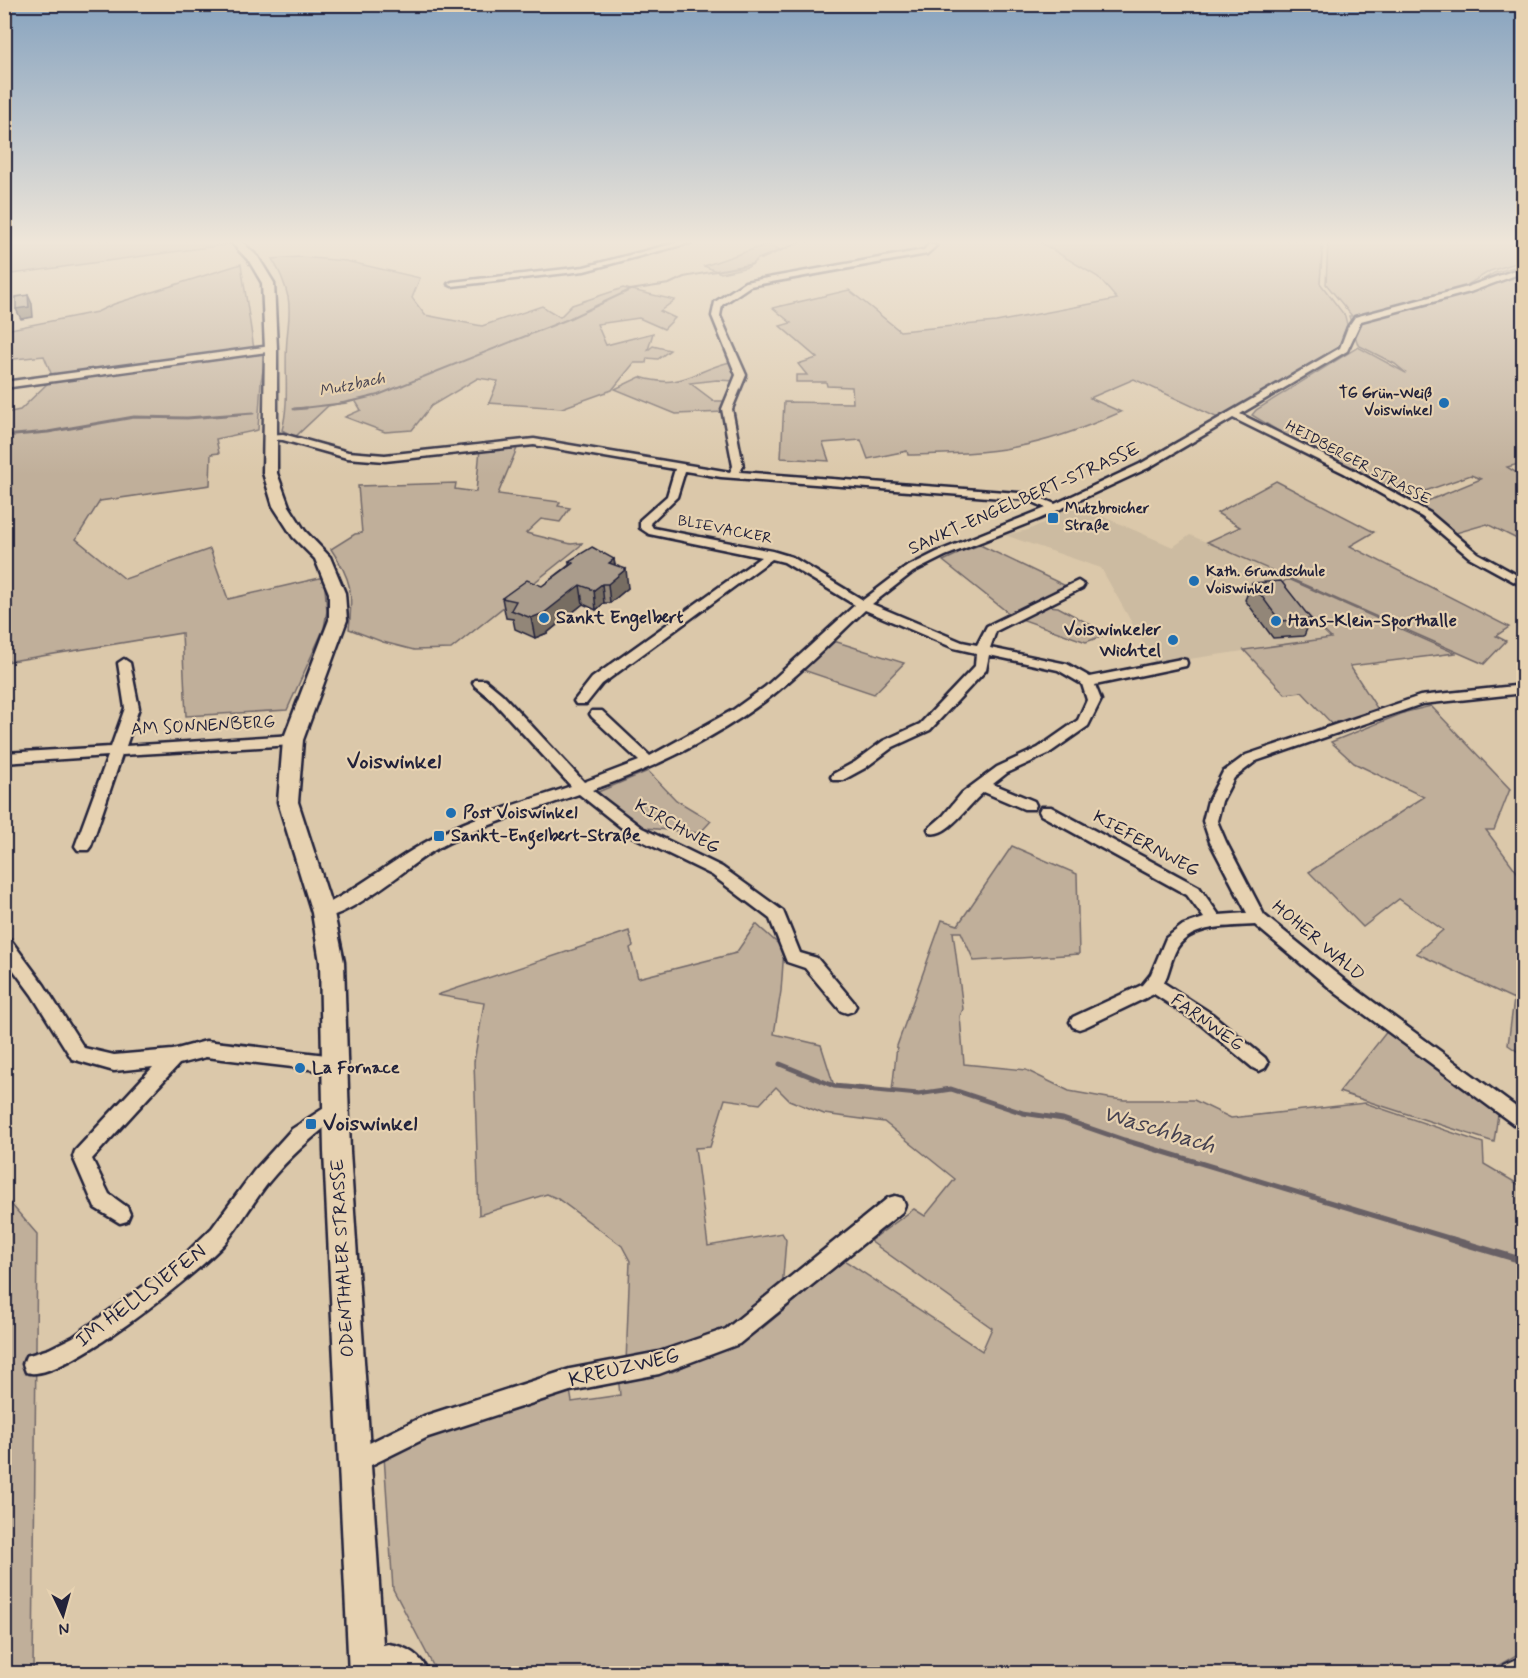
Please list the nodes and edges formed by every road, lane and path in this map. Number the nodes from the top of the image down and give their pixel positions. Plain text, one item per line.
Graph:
1 (270, 318) edge
2 (717, 318) edge
3 (1361, 318) edge
4 (271, 349) junction
5 (4, 385) edge
6 (1234, 415) junction
7 (270, 437) junction
8 (681, 466) junction
9 (734, 475) junction
10 (1053, 507) junction
11 (772, 554) junction
12 (1524, 584) edge
13 (1078, 585) dead end
14 (863, 604) junction
15 (983, 651) junction
16 (124, 663) dead end
17 (1181, 663) dead end
18 (1088, 682) junction
19 (480, 683) dead end
20 (1524, 689) edge
21 (581, 701) dead end
22 (597, 714) dead end
23 (294, 740) junction
24 (115, 750) junction
25 (4, 758) edge
26 (649, 763) junction
27 (838, 777) dead end
28 (984, 786) junction
29 (582, 789) junction
30 (1029, 805) dead end
31 (1046, 811) dead end
32 (935, 829) dead end
33 (83, 846) dead end
34 (322, 912) junction
35 (1258, 919) junction
36 (1216, 923) junction
37 (4, 944) edge
38 (1153, 985) junction
39 (847, 1006) dead end
40 (1079, 1022) dead end
41 (173, 1058) junction
42 (1259, 1063) dead end
43 (335, 1064) junction
44 (335, 1109) junction
45 (1524, 1124) edge
46 (895, 1205) dead end
47 (120, 1214) dead end
48 (34, 1364) dead end
49 (355, 1462) junction
50 (367, 1667) edge
51 (1524, 1668) edge
52 (417, 1674) edge
53 (1513, 1674) edge

1 - 4 main road, ODENTHALER STRASSE
2 - 9 street
3 - 6 street, SANKT-ENGELBERT-STRASSE
4 - 5 street
4 - 7 main road, ODENTHALER STRASSE
6 - 10 street, SANKT-ENGELBERT-STRASSE
6 - 12 street, HEIDBERGER STRASSE
7 - 8 street
7 - 23 main road, ODENTHALER STRASSE
8 - 9 street
8 - 11 street, BLIEVACKER
9 - 10 street
10 - 14 street, SANKT-ENGELBERT-STRASSE
11 - 14 street, BLIEVACKER
11 - 21 street
13 - 15 street
14 - 15 street, BLIEVACKER
14 - 26 street, SANKT-ENGELBERT-STRASSE
15 - 18 street, BLIEVACKER
15 - 27 street
16 - 24 street
17 - 18 street
18 - 28 street
19 - 29 street, KIRCHWEG
20 - 35 street, HOHER WALD
22 - 26 street
23 - 24 street, AM SONNENBERG
23 - 34 main road, ODENTHALER STRASSE
24 - 25 street, AM SONNENBERG
24 - 33 street, AM SONNENBERG
26 - 29 street, SANKT-ENGELBERT-STRASSE
28 - 30 street
28 - 32 street
29 - 34 street, SANKT-ENGELBERT-STRASSE
29 - 39 street, KIRCHWEG
31 - 36 street, KIEFERNWEG
34 - 43 main road, ODENTHALER STRASSE
35 - 36 street
35 - 45 street, HOHER WALD
36 - 38 street
37 - 41 street
38 - 40 street
38 - 42 street, FARNWEG
41 - 43 street
41 - 47 street
43 - 44 main road, ODENTHALER STRASSE
44 - 48 street, IM HELLSIEFEN
44 - 49 main road, ODENTHALER STRASSE
46 - 49 street, KREUZWEG
49 - 50 main road, ODENTHALER STRASSE
50 - 52 street
51 - 53 street

